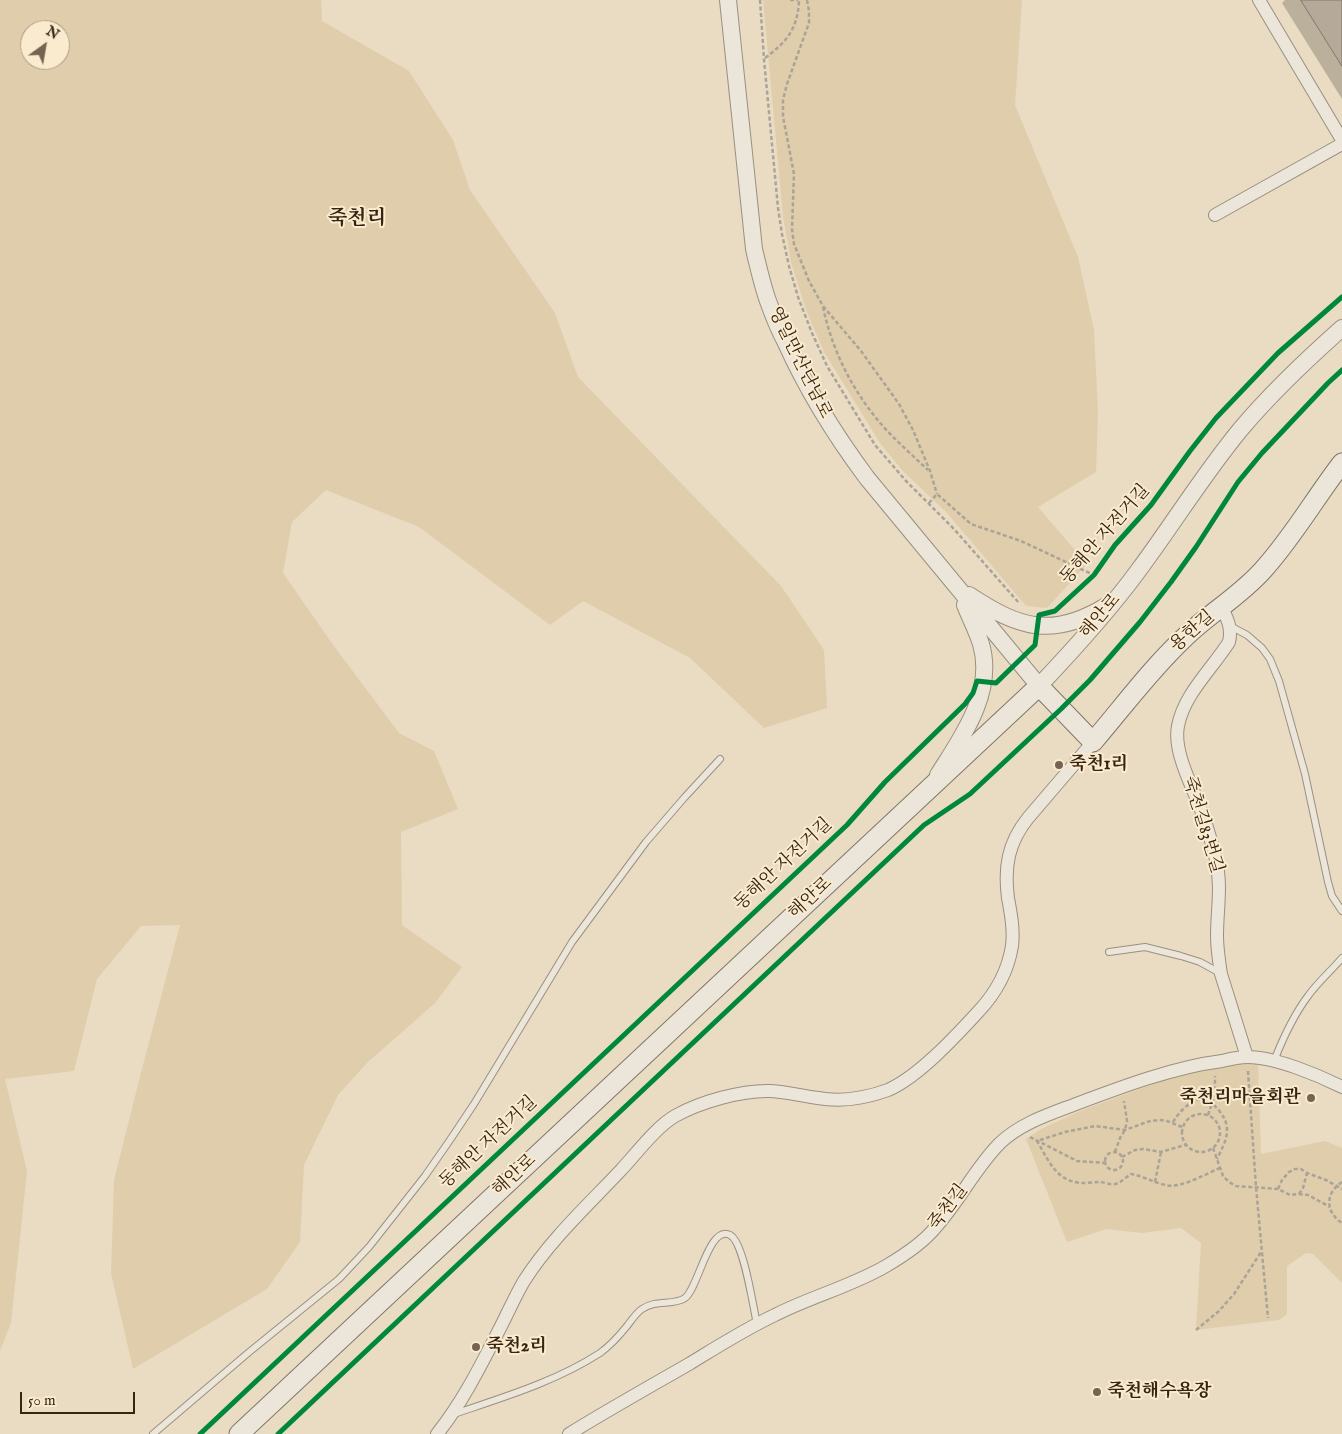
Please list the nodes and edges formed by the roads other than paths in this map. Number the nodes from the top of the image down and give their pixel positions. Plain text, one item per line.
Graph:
1 (728, 0) edge
2 (1258, 0) edge
3 (1342, 140) edge
4 (1342, 144) edge
5 (1215, 215) dead end
6 (1342, 328) edge
7 (1342, 463) edge
8 (957, 587) junction
9 (1116, 599) junction
10 (1222, 608) junction
11 (1230, 626) junction
12 (1038, 686) junction
13 (1093, 742) junction
14 (720, 760) dead end
15 (930, 788) junction
16 (1342, 911) edge
17 (1109, 952) dead end
18 (1342, 958) edge
19 (1221, 974) junction
20 (1247, 1057) junction
21 (1274, 1061) junction
22 (1342, 1087) edge
23 (756, 1324) junction
24 (451, 1415) junction
25 (153, 1434) edge
26 (239, 1434) edge
27 (437, 1434) edge
28 (569, 1434) edge

1 - 8 street, 영일만산단남로
2 - 3 street
4 - 5 street
6 - 9 street, 해안로
7 - 10 main road, 용한길
8 - 9 street
8 - 12 street, 영일만산단남로
8 - 15 street
9 - 12 street, 해안로
10 - 11 street
10 - 13 main road, 용한길
11 - 16 lane
11 - 19 street, 죽천길83번길
12 - 13 main road
12 - 15 main road, 해안로
13 - 24 street
14 - 25 lane
15 - 26 main road, 해안로
17 - 19 lane
18 - 21 lane
19 - 20 street, 죽천길83번길
20 - 21 street, 죽천길
20 - 23 street, 죽천길
21 - 22 street, 죽천길
23 - 24 lane
23 - 28 street, 죽천길
24 - 27 street

